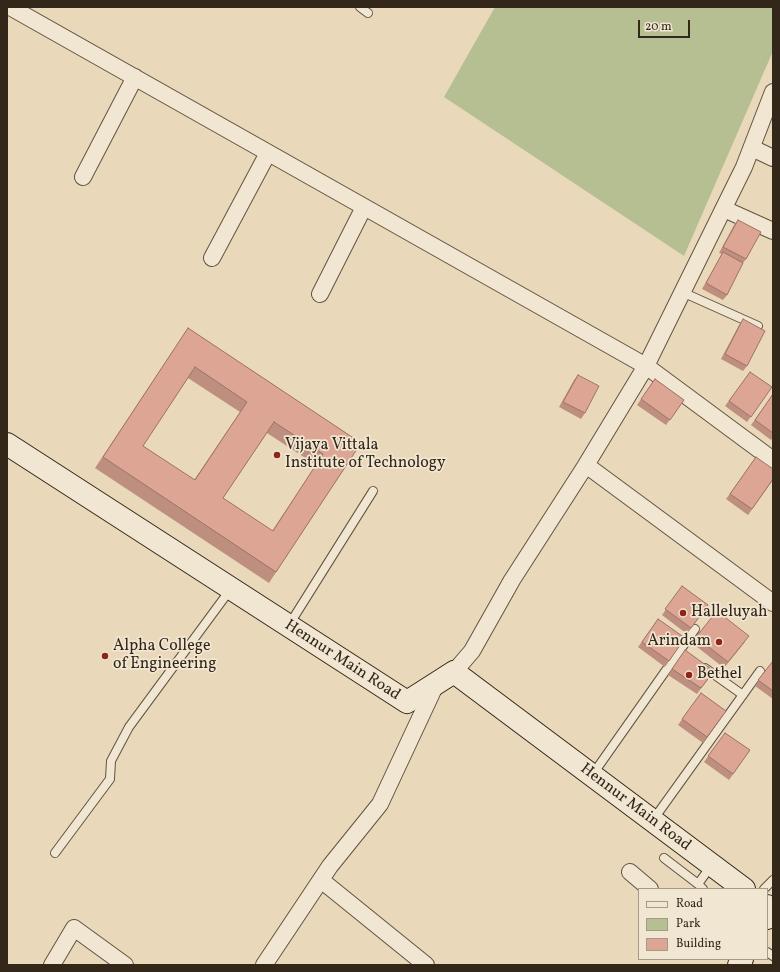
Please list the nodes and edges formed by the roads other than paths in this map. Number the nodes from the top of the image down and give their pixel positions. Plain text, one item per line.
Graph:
1 (10, 7) edge
2 (360, 7) edge
3 (368, 13) dead end
4 (135, 77) junction
5 (773, 92) edge
6 (752, 148) junction
7 (268, 153) junction
8 (773, 158) edge
9 (83, 177) dead end
10 (364, 207) junction
11 (724, 209) junction
12 (773, 231) edge
13 (212, 258) dead end
14 (682, 292) junction
15 (320, 294) dead end
16 (758, 326) edge
17 (646, 366) junction
18 (7, 444) edge
19 (773, 460) edge
20 (586, 465) junction
21 (373, 491) dead end
22 (231, 589) junction
23 (773, 603) edge
24 (288, 626) junction
25 (695, 630) edge
26 (699, 664) edge
27 (760, 671) dead end
28 (454, 672) junction
29 (436, 684) junction
30 (743, 695) junction
31 (592, 776) junction
32 (652, 820) junction
33 (55, 853) dead end
34 (664, 858) dead end
35 (712, 865) junction
36 (630, 872) dead end
37 (321, 880) junction
38 (773, 880) edge
39 (700, 887) edge
40 (649, 888) edge
41 (743, 888) edge
42 (765, 888) edge
43 (768, 907) edge
44 (768, 916) edge
45 (270, 963) edge
46 (52, 965) edge
47 (125, 965) edge
48 (426, 965) edge

1 - 4 street
2 - 3 lane
4 - 7 street
4 - 9 street
5 - 6 street
6 - 8 street
6 - 11 street
7 - 10 street
7 - 13 street
10 - 15 street
10 - 17 street
11 - 12 street
11 - 14 street
14 - 16 lane
14 - 17 street
17 - 19 street
17 - 20 street
18 - 22 main road, Hennur Main Road
20 - 23 street
20 - 28 street
21 - 24 lane
22 - 24 main road, Hennur Main Road
22 - 33 lane
24 - 29 main road, Hennur Main Road
25 - 31 lane
26 - 30 lane
27 - 30 lane
28 - 29 main road, Hennur Main Road
28 - 31 main road, Hennur Main Road
29 - 37 street
30 - 32 lane
31 - 32 main road, Hennur Main Road
32 - 35 main road, Hennur Main Road
34 - 39 lane
35 - 39 lane
35 - 41 main road, Hennur Main Road
36 - 40 street
37 - 45 street
37 - 48 street
38 - 42 lane
43 - 44 main road
46 - 47 street

